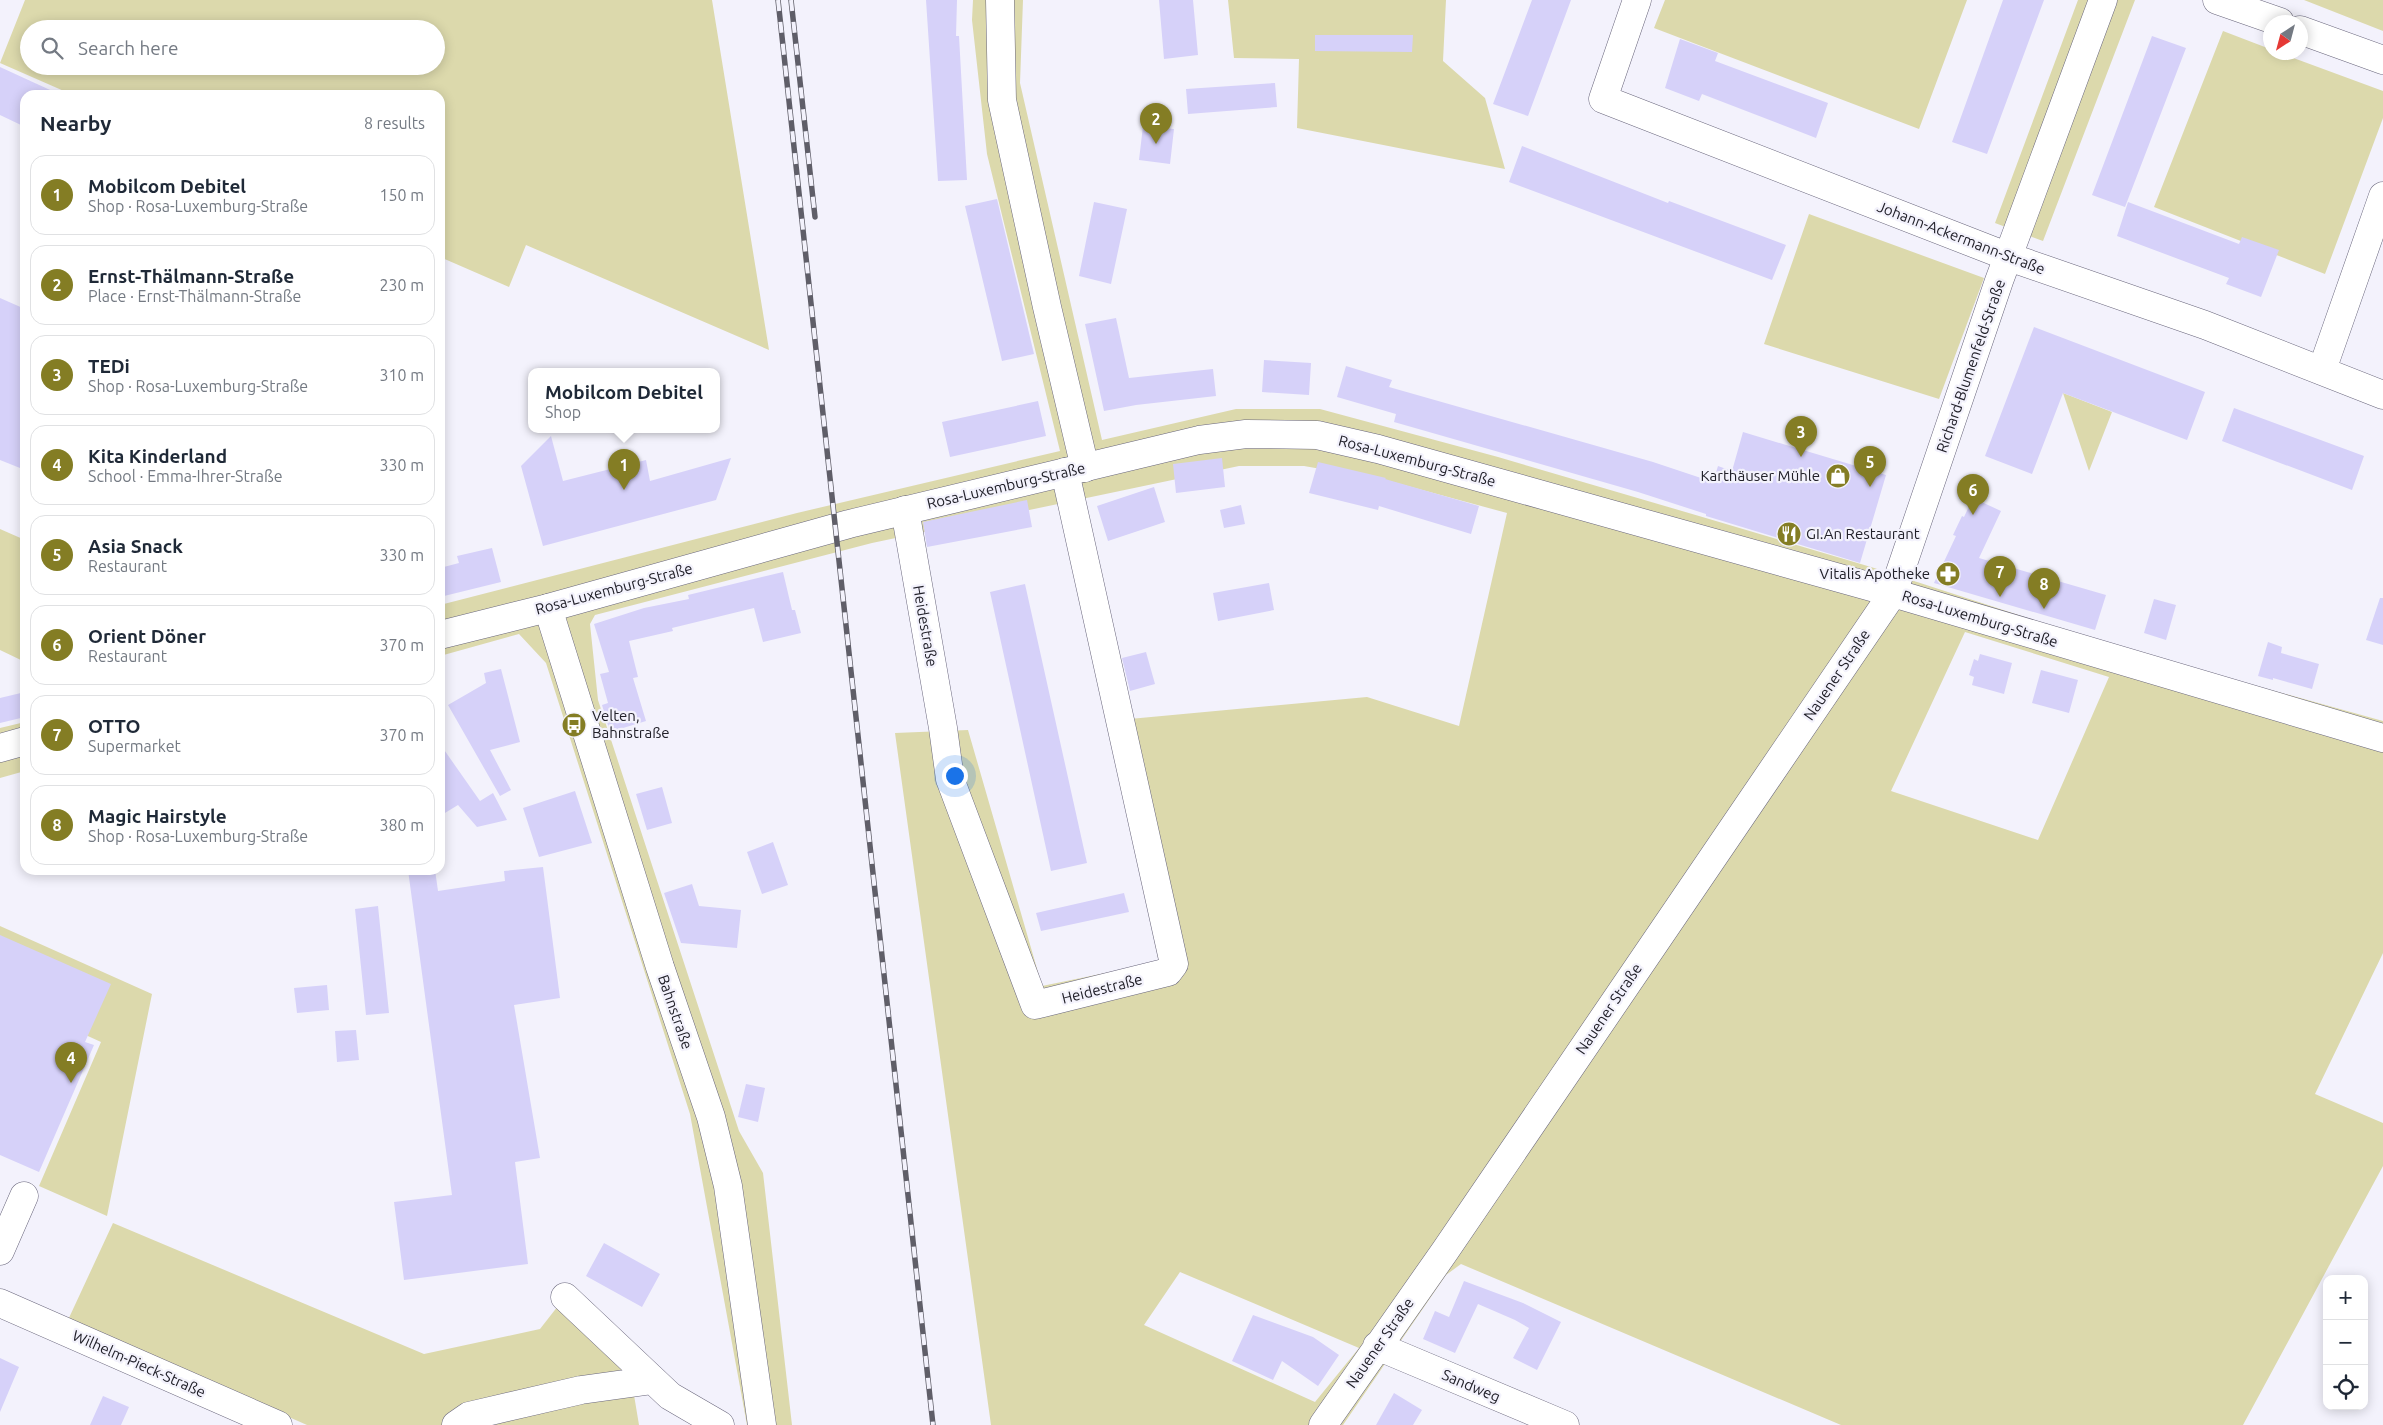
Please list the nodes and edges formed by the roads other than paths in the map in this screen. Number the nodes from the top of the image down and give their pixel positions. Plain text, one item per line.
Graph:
1 (1000, 0) edge
2 (1637, 0) edge
3 (2103, 0) edge
4 (2217, 0) edge
5 (2263, 16) edge
6 (2308, 33) edge
7 (2383, 60) edge
8 (2383, 196) edge
9 (2009, 257) junction
10 (2322, 370) junction
11 (2383, 395) edge
12 (1075, 470) junction
13 (905, 510) junction
14 (1893, 593) junction
15 (548, 608) junction
16 (445, 634) edge
17 (2383, 738) edge
18 (20, 742) edge
19 (0, 748) edge
20 (24, 1196) dead end
21 (0, 1251) edge
22 (565, 1297) dead end
23 (0, 1303) edge
24 (1377, 1346) junction
25 (652, 1380) junction
26 (278, 1425) edge
27 (456, 1425) edge
28 (720, 1425) edge
29 (762, 1425) edge
30 (1323, 1425) edge
31 (1565, 1425) edge

1 - 12 street
2 - 9 street, Johann-Ackermann-Straße
3 - 9 street, Richard-Blumenfeld-Straße
4 - 5 street
6 - 7 street
8 - 10 street
9 - 10 street, Johann-Ackermann-Straße
9 - 14 street, Richard-Blumenfeld-Straße
10 - 11 street, Johann-Ackermann-Straße
12 - 13 street, Rosa-Luxemburg-Straße
12 - 13 street, Heidestraße
12 - 14 street, Rosa-Luxemburg-Straße
13 - 15 street, Rosa-Luxemburg-Straße
14 - 17 street, Rosa-Luxemburg-Straße
14 - 24 street, Nauener Straße
15 - 16 street, Rosa-Luxemburg-Straße
15 - 29 street, Bahnstraße
18 - 19 street
20 - 21 street
22 - 25 street
23 - 26 street, Wilhelm-Pieck-Straße
24 - 30 street, Nauener Straße
24 - 31 street, Sandweg
25 - 27 street
25 - 28 street

